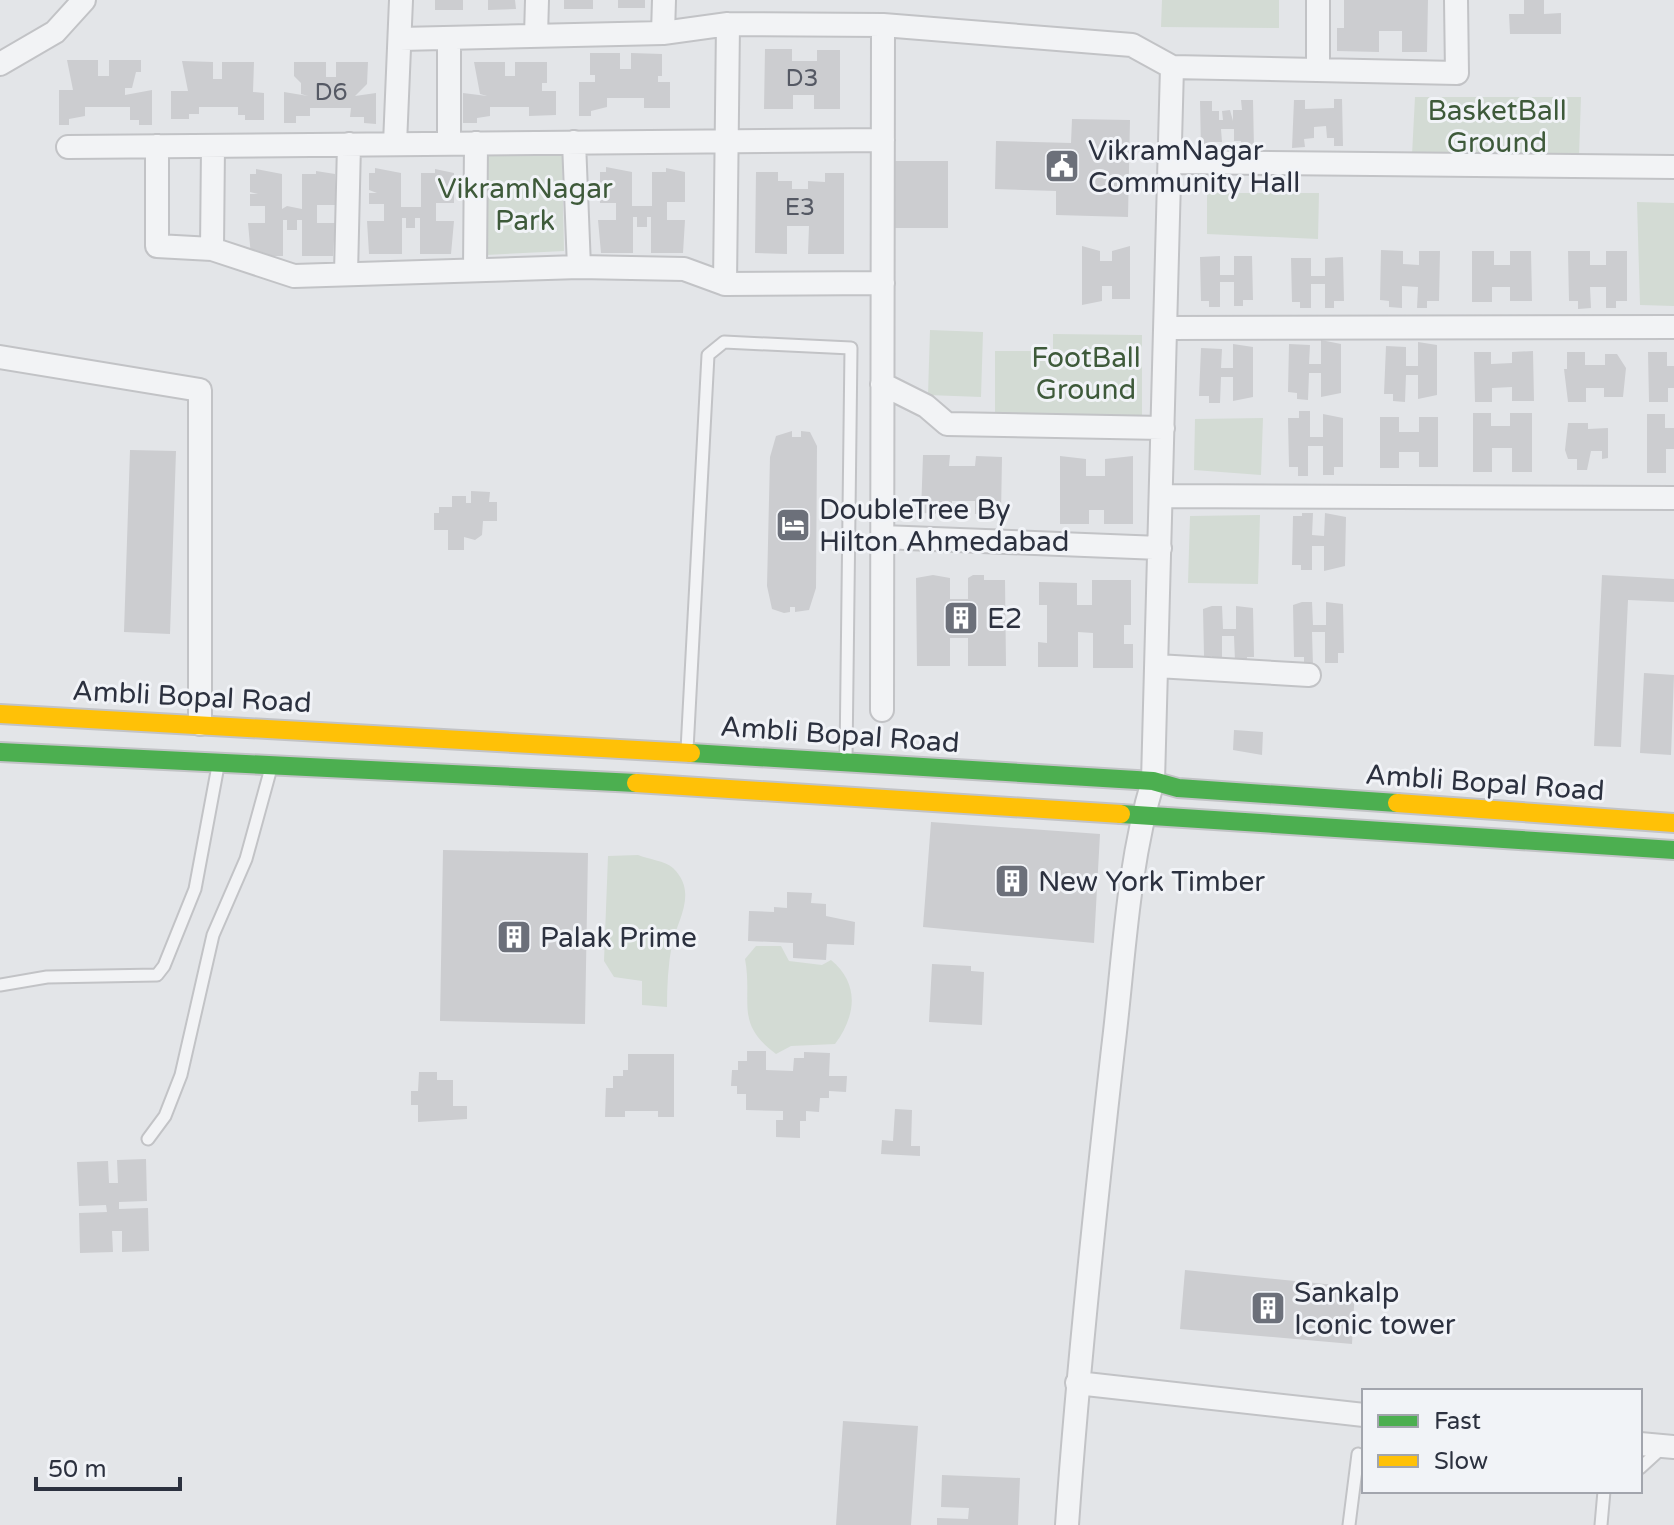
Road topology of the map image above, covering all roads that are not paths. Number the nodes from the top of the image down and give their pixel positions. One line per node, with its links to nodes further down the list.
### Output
1 (84, 0): 13 (street)
2 (401, 0): 12 (street)
3 (537, 0): 10 (street)
4 (664, 0): 9 (street)
5 (1318, 0): 15 (street)
6 (1456, 0): 15 (street)
7 (728, 24): 8 (street); 9 (street); 17 (street)
8 (883, 25): 14 (street); 16 (street)
9 (663, 33): 10 (street)
10 (536, 36): 11 (street)
11 (449, 38): 12 (street); 19 (street)
12 (400, 39): 22 (street)
13 (0, 64)
14 (1172, 67): 15 (street); 26 (street)
15 (1318, 70)
16 (883, 140): 17 (street); 32 (street)
17 (726, 141): 18 (street); 33 (street)
18 (574, 142): 20 (street); 29 (street)
19 (449, 143): 20 (street); 22 (street)
20 (476, 143): 30 (street)
21 (349, 144): 22 (street); 24 (street); 31 (street)
22 (395, 144)
23 (157, 146): 24 (street); 25 (street); 28 (street)
24 (213, 146): 28 (street)
25 (68, 147)
26 (1171, 162): 27 (street); 35 (street)
27 (1674, 167)
28 (212, 249): 31 (street)
29 (579, 267): 30 (street); 33 (street)
30 (475, 270): 31 (street)
31 (346, 274)
32 (883, 283): 33 (street); 37 (street)
33 (725, 284)
34 (1674, 327): 35 (street)
35 (1166, 328): 38 (street)
36 (0, 357): 47 (street)
37 (882, 384): 38 (street); 41 (street)
38 (1163, 428): 39 (street)
39 (1161, 496): 40 (street); 42 (street)
40 (1674, 498)
41 (882, 537): 42 (street); 45 (street)
42 (1160, 548): 43 (street)
43 (1157, 666): 44 (street); 53 (street)
44 (1309, 675)
45 (882, 710)
46 (0, 714): 47 (street, Ambli Bopal Road)
47 (200, 724): 49 (street, Ambli Bopal Road)
48 (0, 752): 50 (street, Ambli Bopal Road)
49 (687, 752): 52 (street, Ambli Bopal Road); 52 (lane)
50 (219, 761): 51 (street, Ambli Bopal Road); 57 (lane)
51 (272, 763): 54 (street, Ambli Bopal Road); 58 (lane)
52 (846, 764): 53 (street, Ambli Bopal Road)
53 (1153, 781): 54 (street); 55 (street, Ambli Bopal Road)
54 (1143, 816): 56 (street, Ambli Bopal Road); 59 (street)
55 (1674, 823)
56 (1674, 850)
57 (0, 985)
58 (148, 1139)
59 (1077, 1383): 60 (street); 66 (street)
60 (1362, 1415)
61 (1642, 1444): 62 (street)
62 (1669, 1447): 64 (lane)
63 (1358, 1454): 67 (lane)
64 (1642, 1467)
65 (1604, 1493): 68 (lane)
66 (1067, 1525)
67 (1349, 1525)
68 (1601, 1525)

